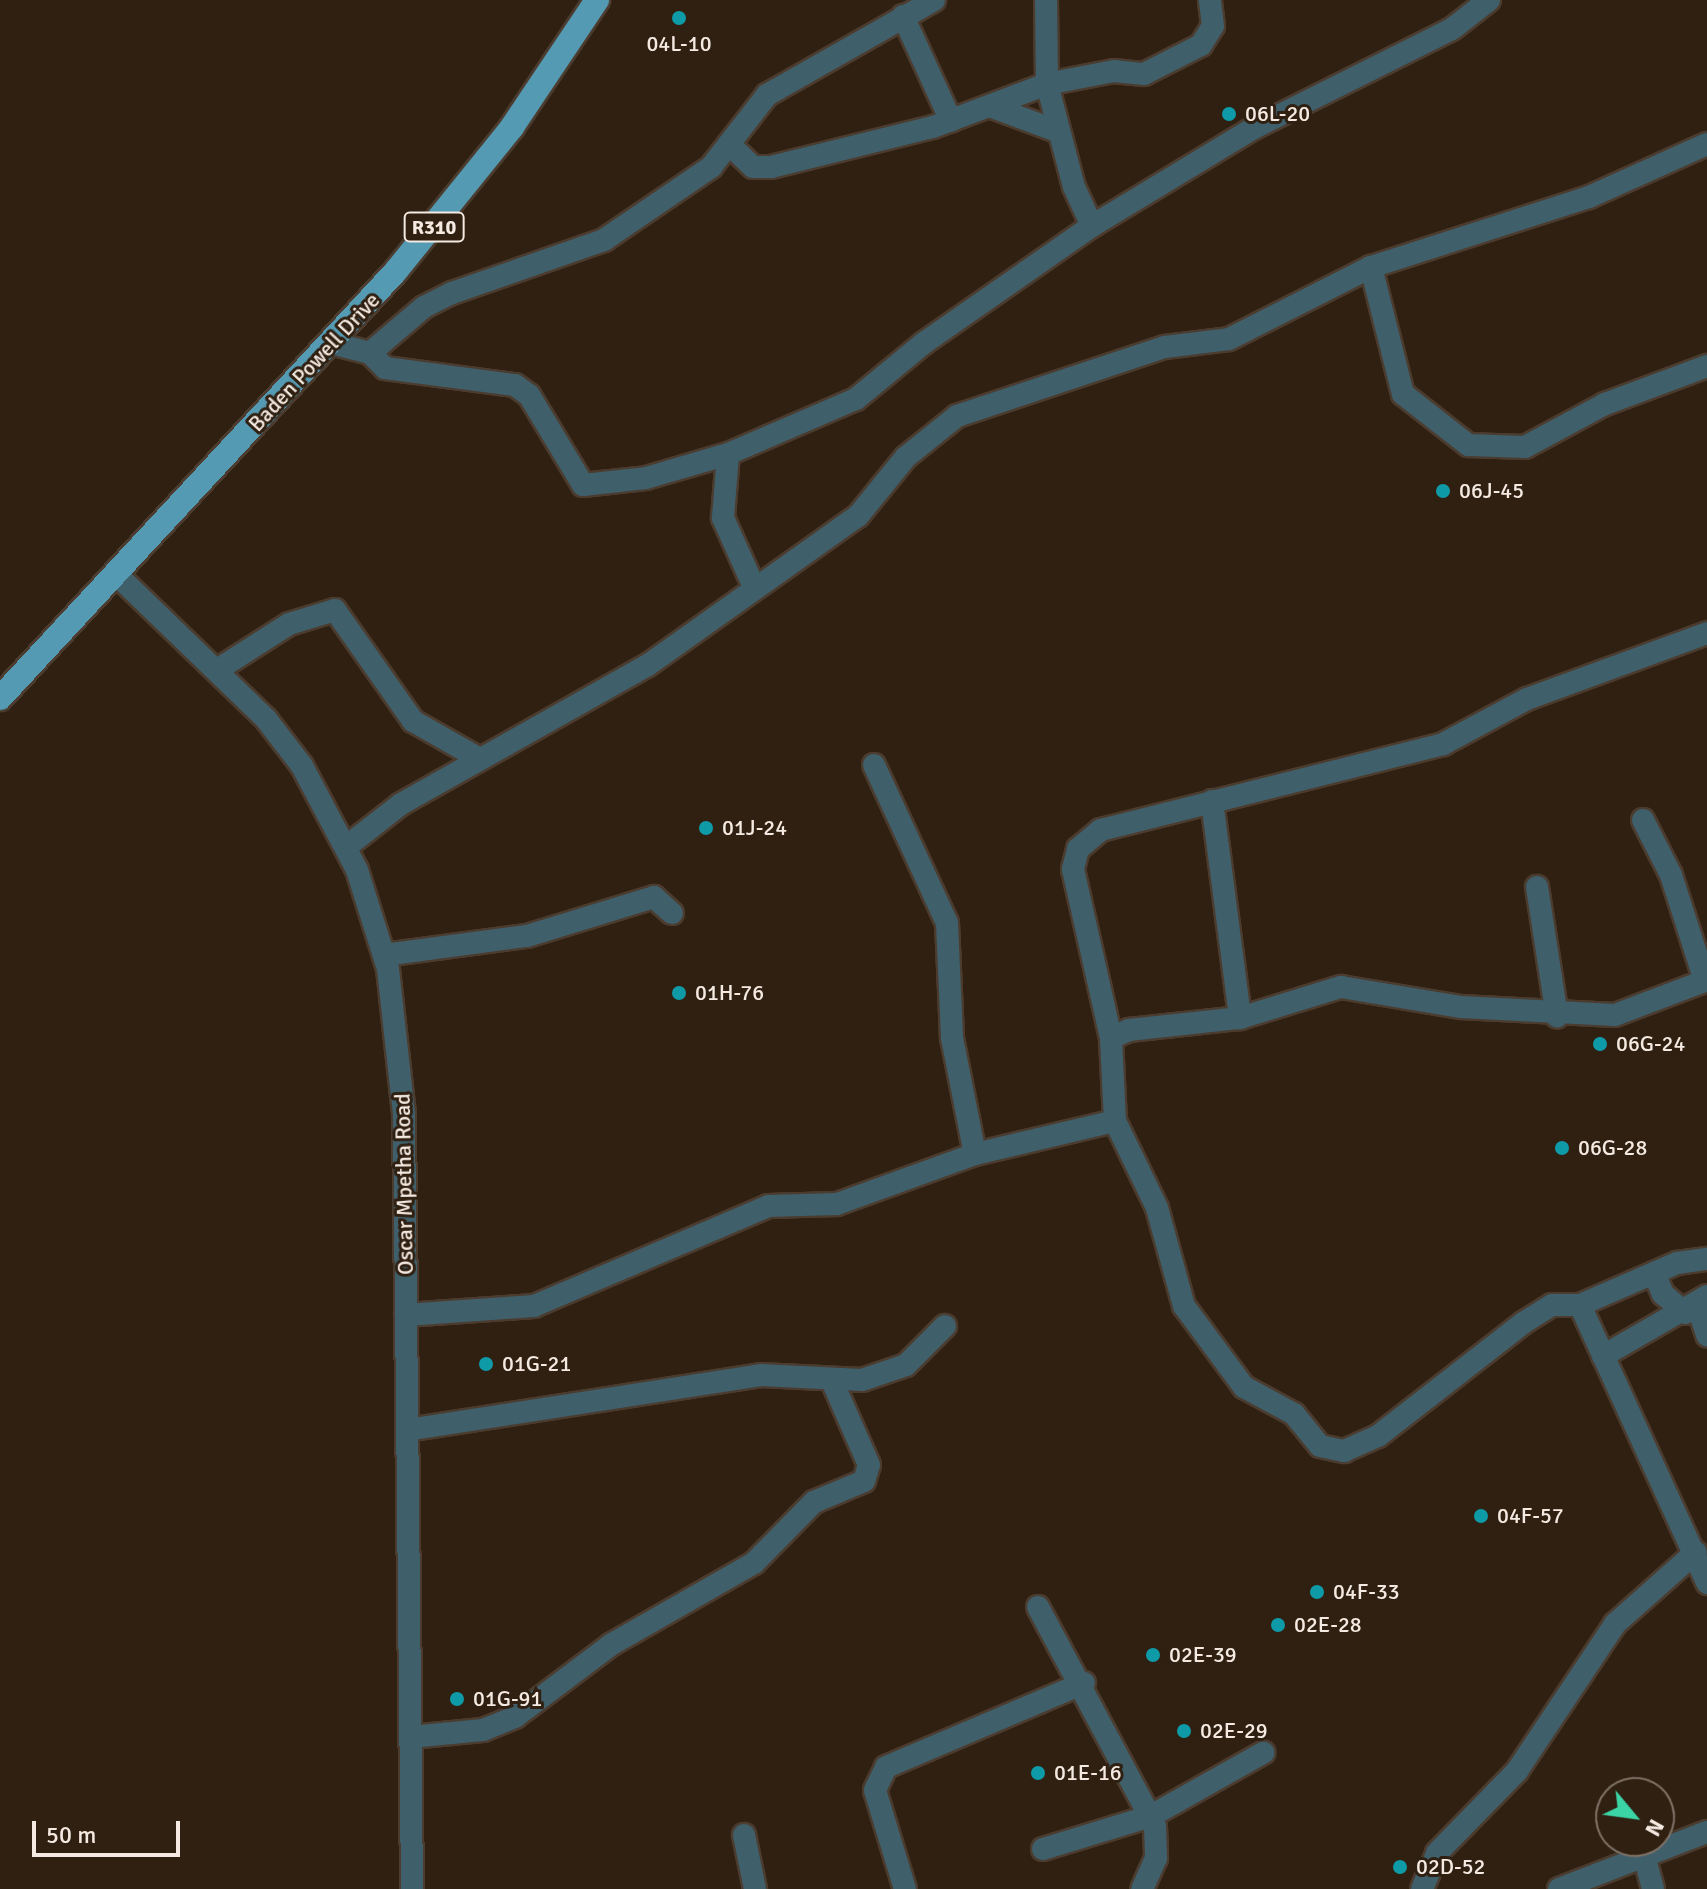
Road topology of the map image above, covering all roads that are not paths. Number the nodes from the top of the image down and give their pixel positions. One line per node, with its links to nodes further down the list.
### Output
1 (597, 0): 15 (main road, Baden Powell Drive / R310)
2 (934, 0): 6 (street)
3 (1046, 0): 7 (street)
4 (1210, 0): 7 (street)
5 (1489, 0): 13 (street)
6 (903, 16): 9 (street); 11 (street)
7 (1047, 84): 8 (street); 10 (street)
8 (992, 107): 9 (street); 10 (street)
9 (951, 121): 11 (street)
10 (1057, 131): 13 (street)
11 (729, 144): 16 (street)
12 (1707, 144): 14 (street)
13 (1092, 226): 18 (street)
14 (1371, 267): 17 (street); 20 (street)
15 (331, 343): 16 (street); 19 (main road, Baden Powell Drive / R310)
16 (370, 353): 18 (street)
17 (1707, 366)
18 (728, 454): 20 (street)
19 (117, 575): 22 (street, Oscar Mpetha Road); 23 (main road, Baden Powell Drive / R310)
20 (754, 587): 24 (street)
21 (1707, 633): 26 (street)
22 (217, 670): 24 (street); 28 (street, Oscar Mpetha Road)
23 (0, 698)
24 (480, 759): 28 (street)
25 (874, 765): 37 (street)
26 (1212, 801): 34 (street); 35 (street)
27 (1643, 820): 32 (street)
28 (346, 847): 31 (street, Oscar Mpetha Road)
29 (1537, 887): 33 (street)
30 (672, 913): 31 (street)
31 (384, 955): 42 (street, Oscar Mpetha Road)
32 (1706, 981): 33 (street)
33 (1557, 1016): 34 (street)
34 (1240, 1018): 35 (street)
35 (1111, 1038): 36 (street)
36 (1115, 1121): 37 (street); 41 (street)
37 (975, 1154): 42 (street)
38 (1707, 1259): 39 (street)
39 (1654, 1273): 40 (street); 41 (street)
40 (1696, 1304): 44 (street); 45 (street)
41 (1580, 1305): 45 (street)
42 (406, 1315): 47 (street, Oscar Mpetha Road)
43 (945, 1326): 46 (street)
44 (1707, 1335)
45 (1603, 1356): 48 (street)
46 (833, 1383): 47 (street); 52 (street)
47 (407, 1430): 52 (street, Oscar Mpetha Road)
48 (1696, 1552): 49 (street); 63 (street)
49 (1707, 1583)
50 (1038, 1607): 51 (street)
51 (1084, 1683): 54 (street); 61 (street)
52 (411, 1737): 59 (street, Oscar Mpetha Road)
53 (1263, 1753): 54 (street)
54 (1151, 1816): 57 (street); 62 (street)
55 (1707, 1832): 58 (street)
56 (744, 1835): 60 (street)
57 (1043, 1849)
58 (1645, 1859): 64 (street); 65 (street)
59 (412, 1889)
60 (755, 1889)
61 (905, 1889)
62 (1142, 1889)
63 (1422, 1889)
64 (1559, 1889)
65 (1653, 1889)

